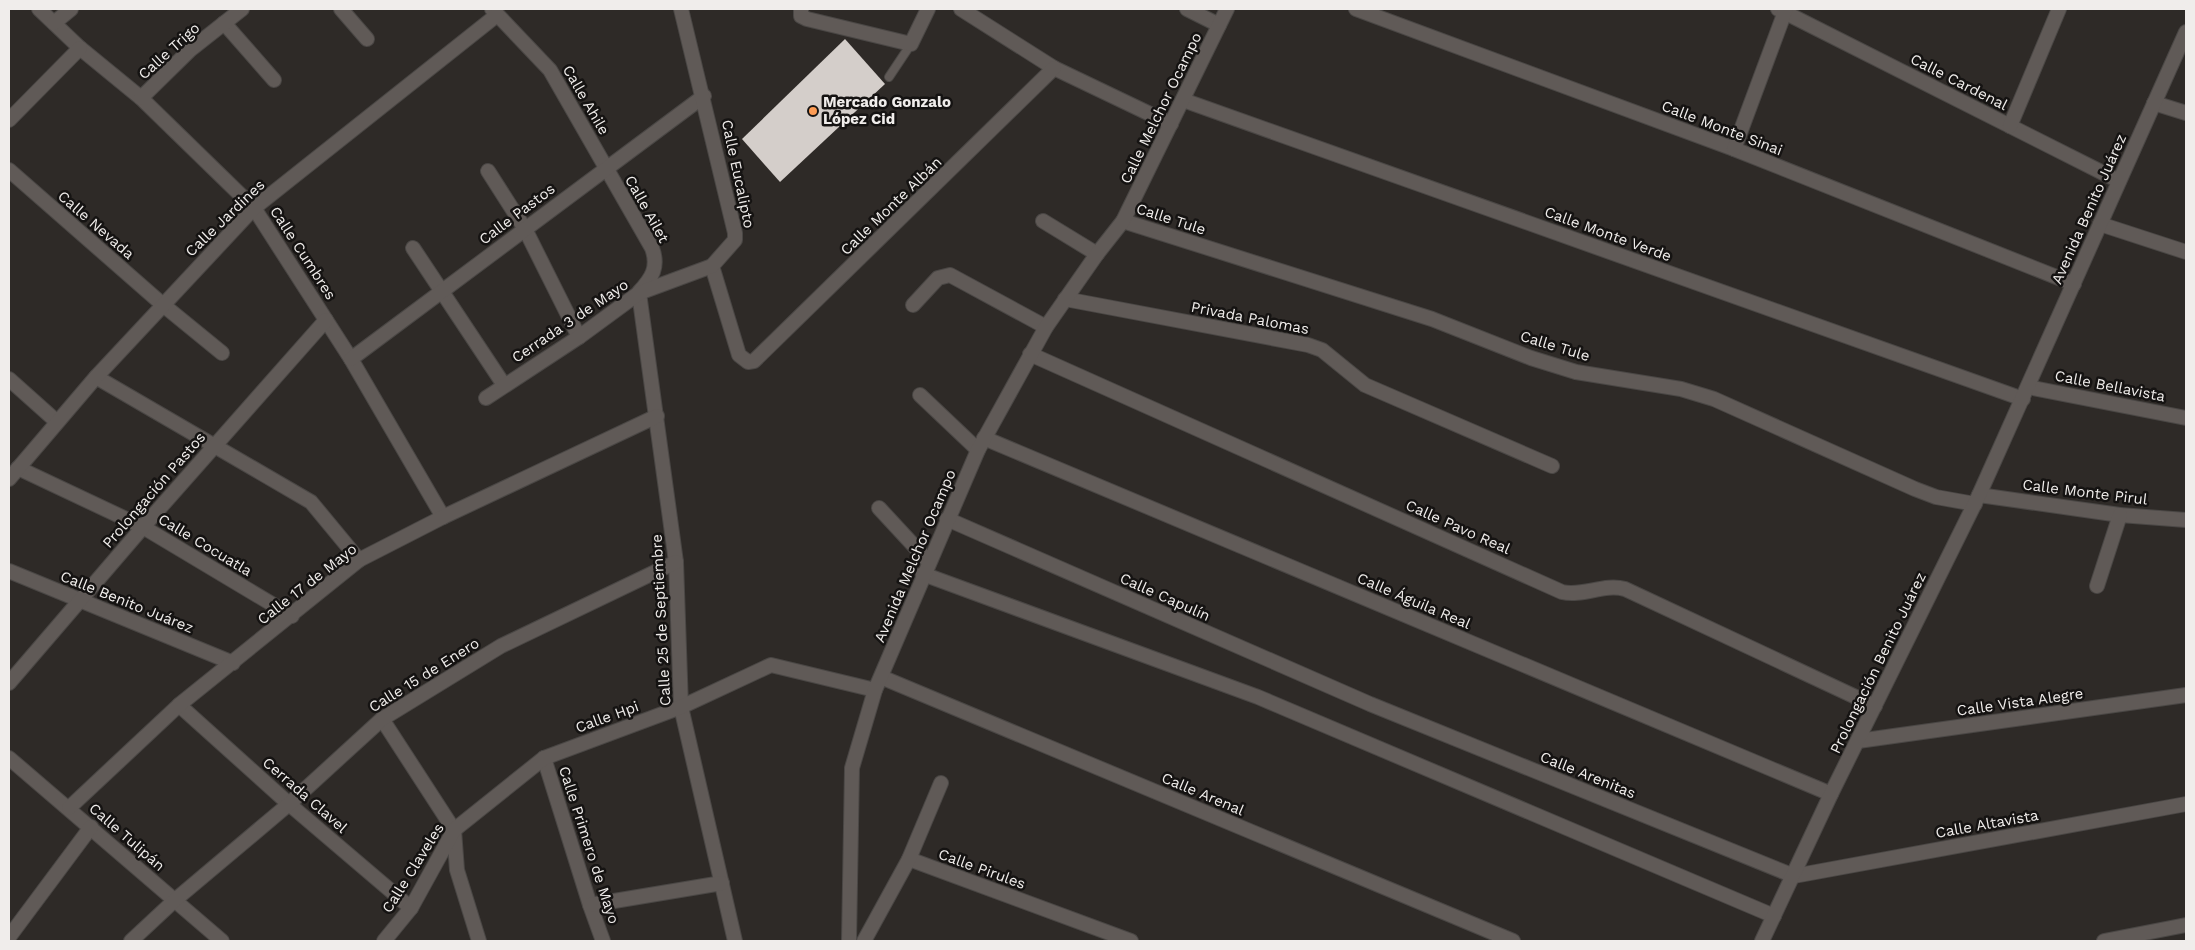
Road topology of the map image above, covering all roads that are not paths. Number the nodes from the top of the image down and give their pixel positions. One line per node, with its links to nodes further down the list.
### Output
1 (39, 9): 15 (street, Calle Cumbres)
2 (72, 9): 15 (street)
3 (242, 9): 16 (street, Calle Trigo)
4 (341, 9): 19 (street)
5 (681, 9): 25 (street, Calle Eucalipto)
6 (801, 9): 20 (street)
7 (928, 9): 20 (street)
8 (960, 9): 22 (street)
9 (1187, 9): 17 (street)
10 (1227, 9): 17 (street, Calle Melchor Ocampo)
11 (1356, 9): 33 (street, Calle Monte Sinai)
12 (2059, 9): 32 (street)
13 (1783, 10): 32 (street, Calle Cardenal); 33 (street)
14 (495, 12): 34 (street, Calle Ahile); 38 (street, Calle Jardines)
15 (54, 23): 21 (street, Calle Cumbres)
16 (224, 23): 24 (street); 26 (street, Calle Trigo)
17 (1219, 25): 27 (street, Calle Melchor Ocampo)
18 (2186, 32): 28 (street, Avenida Benito Juárez)
19 (367, 39)
20 (911, 44): 23 (lane)
21 (80, 48): 26 (street, Calle Cumbres); 30 (street)
22 (1054, 68): 31 (street); 46 (street, Calle Monte Albán)
23 (890, 76)
24 (274, 80)
25 (704, 96): 34 (street, Calle Pastos); 46 (street, Calle Eucalipto)
26 (141, 98): 38 (street, Calle Cumbres)
27 (1183, 100): 31 (street, Calle Melchor Ocampo); 62 (street, Calle Monte Verde)
28 (2154, 103): 29 (street); 37 (street, Avenida Benito Juárez)
29 (2186, 113)
30 (9, 120)
31 (1171, 124): 39 (street, Calle Melchor Ocampo)
32 (2010, 126): 37 (street, Calle Cardenal)
33 (1734, 149): 47 (street, Calle Monte Sinai)
34 (606, 168): 42 (street, Calle Pastos); 49 (street, Calle Ailet)
35 (9, 170): 51 (street, Calle Nevada)
36 (488, 171): 42 (street)
37 (2119, 181): 41 (street, Avenida Benito Juárez)
38 (254, 208): 51 (street, Calle Jardines); 53 (street, Calle Cumbres)
39 (1123, 220): 45 (street, Avenida Melchor Ocampo); 73 (street, Calle Tule)
40 (1044, 221): 45 (street)
41 (2100, 224): 44 (street); 47 (street, Avenida Benito Juárez)
42 (524, 229): 48 (street, Calle Pastos); 55 (street)
43 (413, 248): 48 (street)
44 (2186, 252)
45 (1097, 254): 50 (street, Avenida Melchor Ocampo)
46 (712, 266): 49 (street, Cerrada 3 de Mayo)
47 (2074, 284): 62 (street, Avenida Benito Juárez)
48 (440, 293): 58 (street, Calle Pastos); 61 (street)
49 (639, 293): 55 (street, Cerrada 3 de Mayo); 65 (street, Calle 25 de Septiembre)
50 (1065, 299): 54 (street, Avenida Melchor Ocampo); 70 (street, Privada Palomas)
51 (162, 304): 56 (street, Calle Nevada); 59 (street, Calle Jardines)
52 (913, 304): 54 (street)
53 (326, 320): 58 (street, Calle Cumbres); 69 (street, Prolongación Pastos)
54 (1046, 328): 57 (street, Avenida Melchor Ocampo)
55 (579, 337): 61 (street, Cerrada 3 de Mayo)
56 (222, 353)
57 (1030, 354): 68 (street, Avenida Melchor Ocampo); 94 (street, Calle Pavo Real)
58 (352, 359): 76 (street, Calle Cumbres)
59 (96, 377): 67 (street, Calle Jardines); 69 (street)
60 (9, 379): 67 (street)
61 (504, 385): 64 (street, Cerrada 3 de Mayo)
62 (2026, 393): 66 (street, Calle Bellavista); 73 (street, Prolongación Benito Juárez)
63 (920, 395): 68 (street)
64 (486, 398)
65 (657, 416): 76 (street, Calle 17 de Mayo); 81 (street, Calle 25 de Septiembre)
66 (2186, 418)
67 (56, 421): 71 (street, Calle Jardines)
68 (981, 444): 77 (street, Avenida Melchor Ocampo); 101 (street, Calle Águila Real)
69 (214, 446): 79 (street, Prolongación Pastos); 80 (street)
70 (1552, 466)
71 (18, 468): 72 (street, Calle Jardines); 79 (street, Calle Cocuatla)
72 (9, 479)
73 (1977, 500): 75 (street, Calle Monte Pirul); 94 (street, Prolongación Benito Juárez)
74 (878, 508): 82 (street)
75 (2120, 515): 78 (street, Calle Monte Pirul); 84 (street)
76 (443, 516): 80 (street, Calle 17 de Mayo)
77 (947, 519): 82 (street, Avenida Melchor Ocampo); 92 (street, Calle Capulín)
78 (2186, 520)
79 (143, 527): 85 (street, Prolongación Pastos); 86 (street, Calle Cocuatla)
80 (360, 560): 86 (street, Calle 17 de Mayo)
81 (676, 562): 95 (street, Calle 25 de Septiembre); 96 (street, Calle 15 de Enero)
82 (926, 568): 88 (street, Avenida Melchor Ocampo); 113 (street)
83 (9, 571): 85 (street, Calle Benito Juárez)
84 (2098, 586)
85 (79, 600): 87 (street, Calle Benito Juárez); 89 (street, Prolongación Pastos)
86 (292, 616): 87 (street, Calle 17 de Mayo)
87 (233, 663): 93 (street, Calle 17 de Mayo)
88 (881, 676): 90 (street, Avenida Melchor Ocampo); 125 (street, Calle Arenal)
89 (9, 683)
90 (875, 690): 95 (street, Calle Hpi); 122 (street, Avenida Melchor Ocampo)
91 (2186, 695): 97 (street, Calle Vista Alegre)
92 (1370, 704): 108 (street, Calle Arenitas)
93 (180, 705): 102 (street, Cerrada Clavel); 104 (street, Calle 17 de Mayo)
94 (1875, 706): 97 (street, Prolongación Benito Juárez)
95 (681, 707): 99 (street, Calle Hpi); 109 (street, Calle 25 de Septiembre)
96 (382, 719): 102 (street, Calle 15 de Enero); 106 (street)
97 (1858, 740): 101 (street, Prolongación Benito Juárez)
98 (9, 758): 104 (street, Calle Tulipán)
99 (544, 758): 106 (street, Calle Claveles); 111 (street, Calle Primero de Mayo)
100 (942, 783): 107 (street)
101 (1832, 794): 108 (street, Prolongación Benito Juárez)
102 (290, 804): 110 (street, Calle 15 de Enero); 112 (street, Cerrada Clavel)
103 (2186, 804): 108 (street, Calle Altavista)
104 (69, 808): 105 (street, Calle Tulipán)
105 (91, 827): 110 (street, Calle Tulipán); 115 (street)
106 (454, 830): 112 (street, Calle Claveles); 119 (street)
107 (909, 859): 123 (street); 124 (street, Calle Pirules)
108 (1794, 876): 113 (street, Prolongación Benito Juárez)
109 (722, 883): 111 (street); 121 (street, Calle 25 de Septiembre)
110 (175, 900): 116 (street, Calle 15 de Enero); 117 (street, Calle Tulipán)
111 (590, 905): 120 (street, Calle Primero de Mayo)
112 (411, 908): 118 (street, Calle Claveles)
113 (1774, 916): 126 (street, Prolongación Benito Juárez)
114 (2186, 925): 127 (street)
115 (9, 937)
116 (131, 941)
117 (222, 941)
118 (384, 941)
119 (479, 941)
120 (603, 941)
121 (735, 941)
122 (849, 941)
123 (864, 941)
124 (1131, 941)
125 (1513, 941)
126 (1762, 941)
127 (2104, 941)

